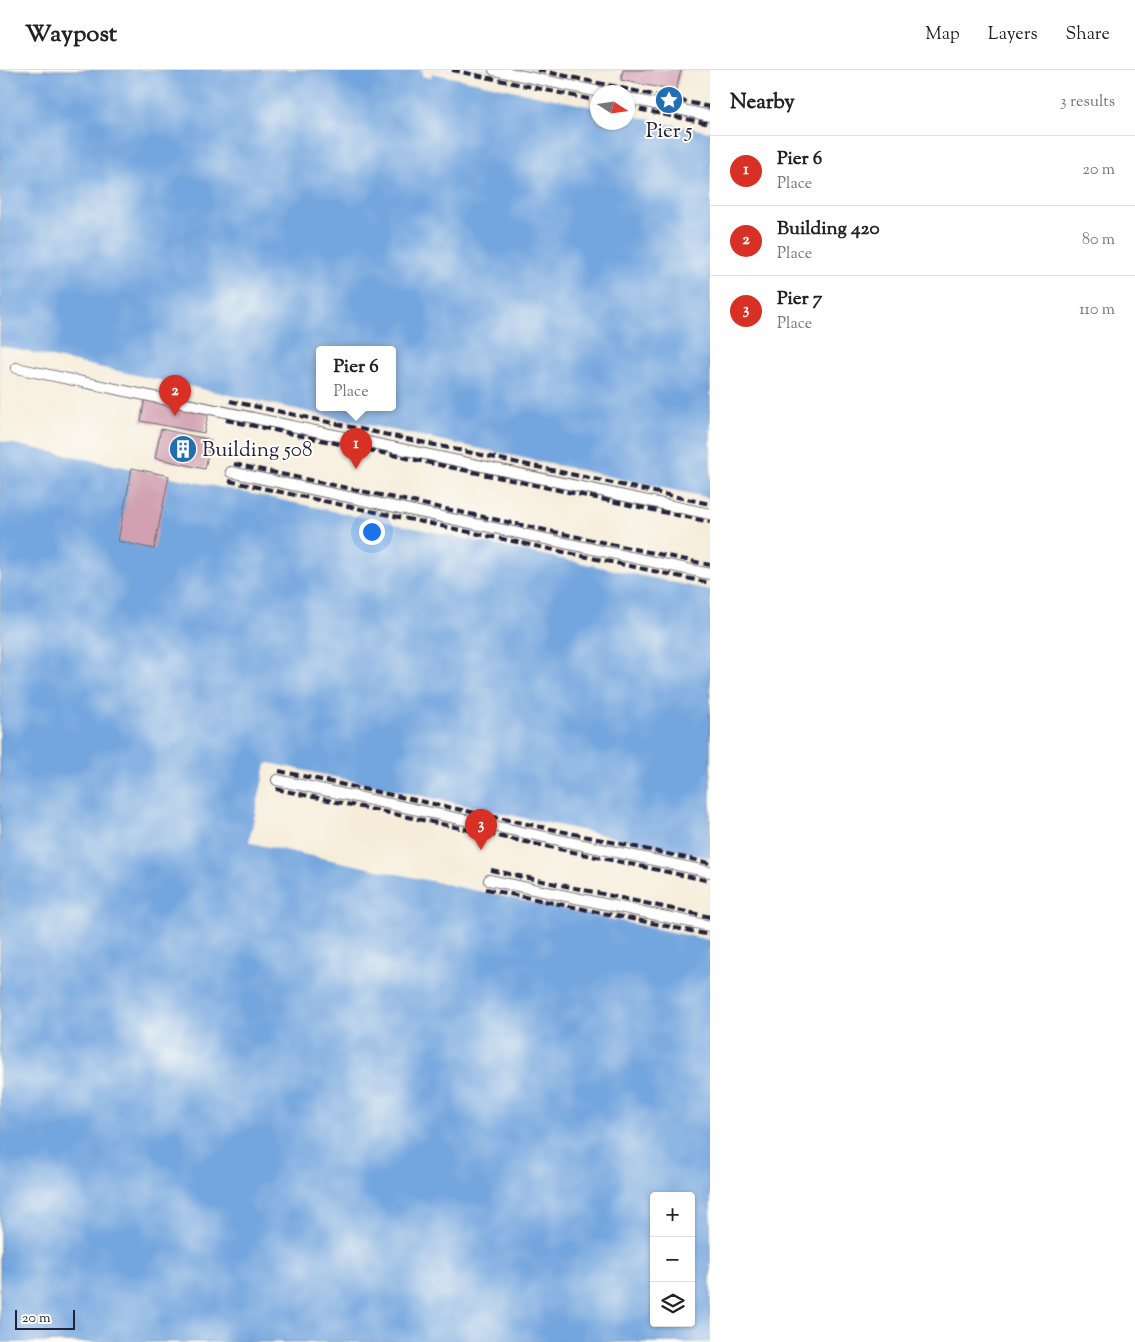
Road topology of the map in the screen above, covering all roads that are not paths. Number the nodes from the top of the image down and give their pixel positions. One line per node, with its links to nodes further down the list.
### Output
1 (494, 70): 2 (lane)
2 (590, 90)
3 (635, 100): 4 (lane)
4 (710, 116)
5 (16, 368): 7 (lane)
6 (231, 472): 8 (lane)
7 (710, 514)
8 (710, 574)
9 (277, 780): 10 (lane)
10 (710, 872)
11 (489, 880): 12 (lane)
12 (710, 926)

